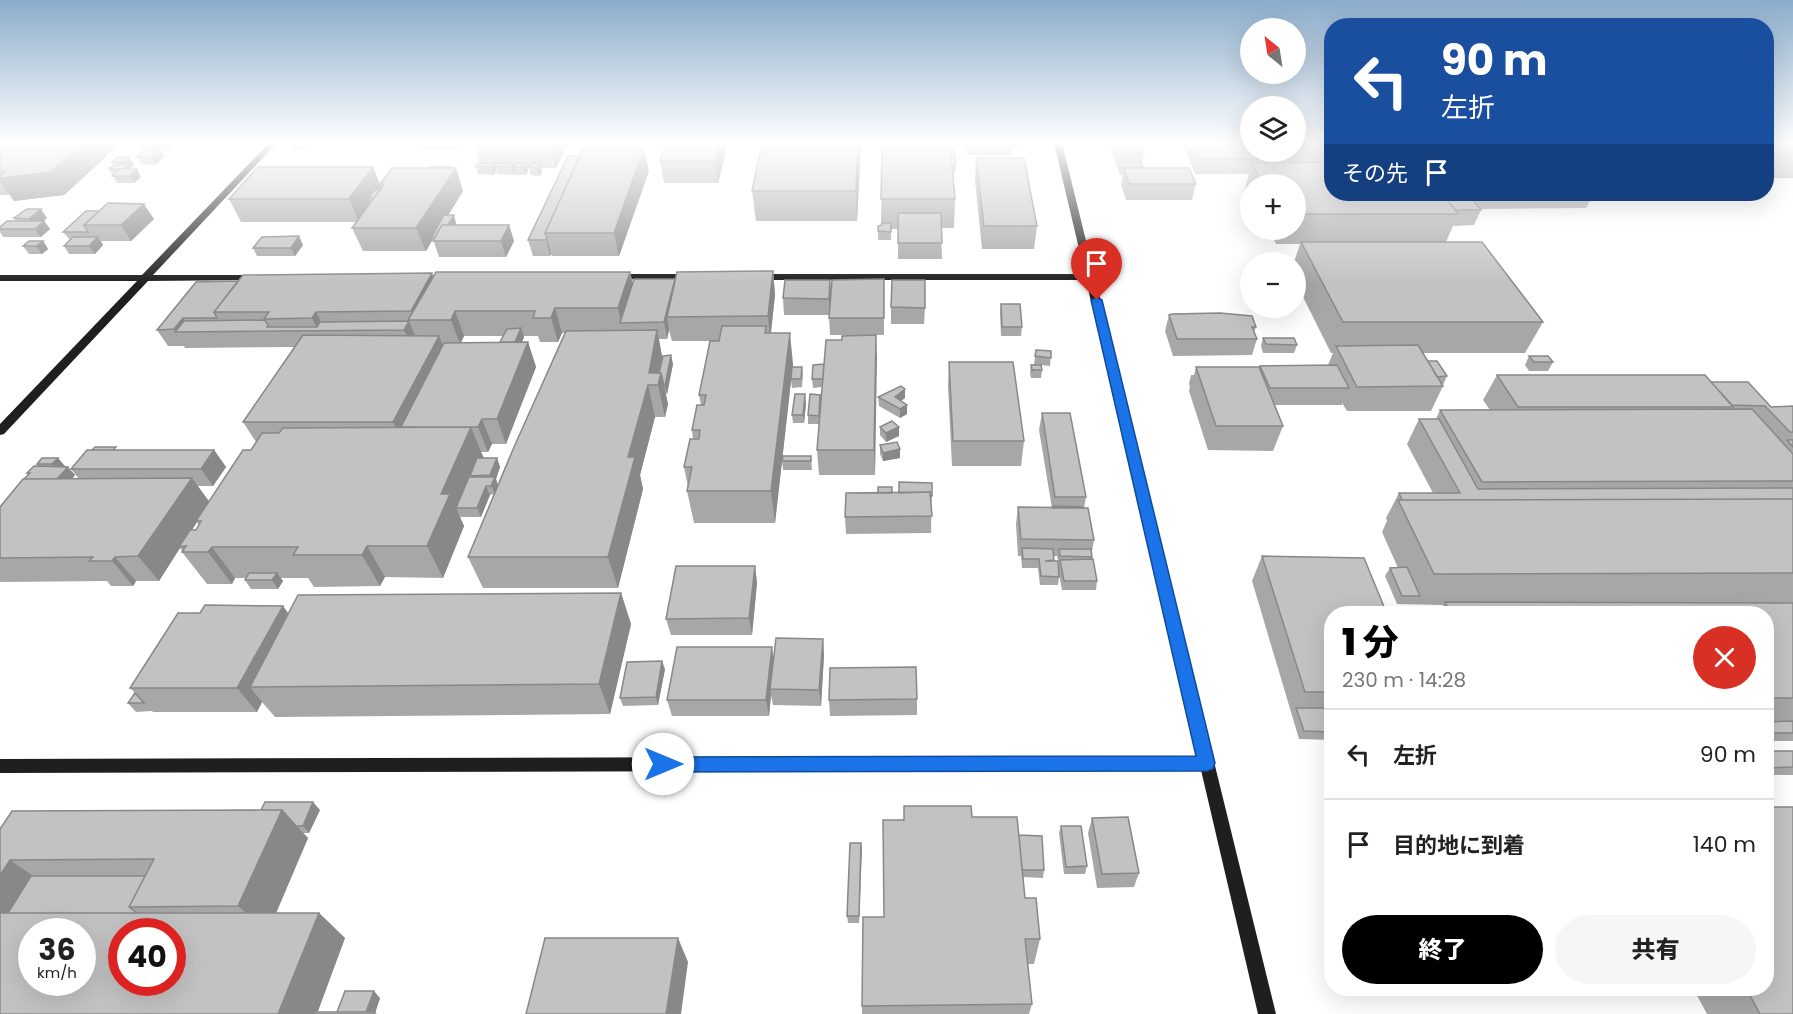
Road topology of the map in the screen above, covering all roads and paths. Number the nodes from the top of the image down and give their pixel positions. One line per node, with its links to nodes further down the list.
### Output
1 (227, 190): 7 (street)
2 (1070, 190): 5 (street)
3 (700, 277): 9 (street)
4 (748, 277): 5 (street)
5 (1092, 277): 11 (street)
6 (0, 278): 7 (street)
7 (143, 278): 8 (street); 10 (street)
8 (262, 278)
9 (606, 278)
10 (0, 431)
11 (1207, 763): 12 (street); 13 (street)
12 (0, 766)
13 (1267, 1014)

